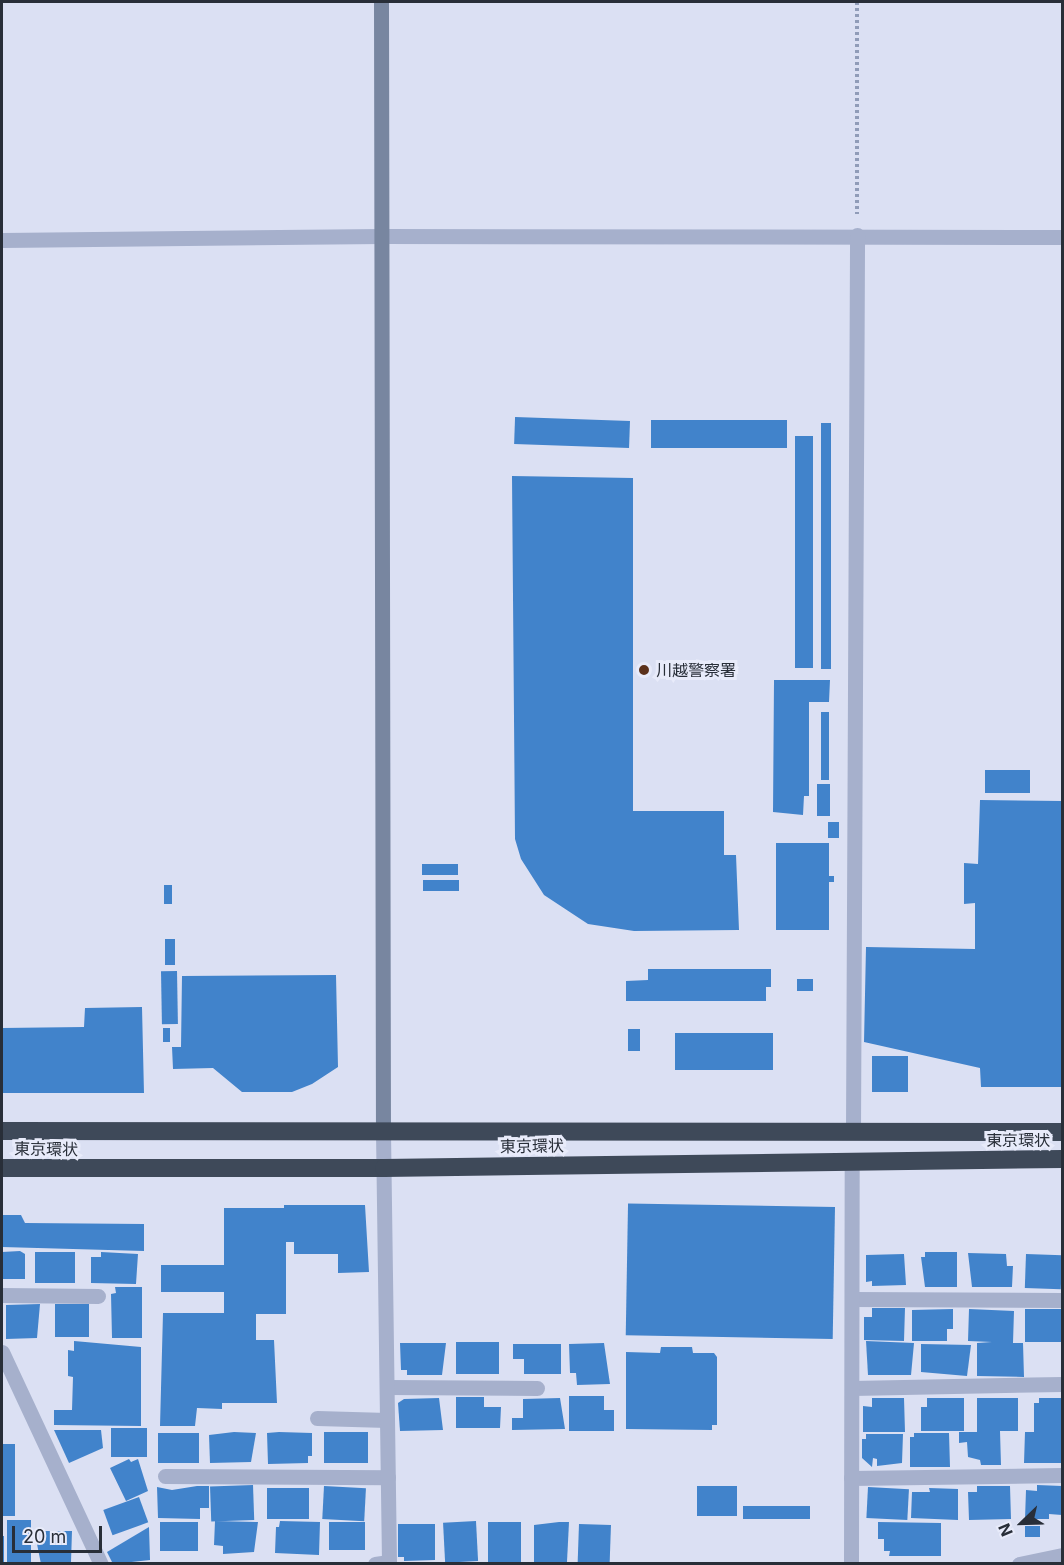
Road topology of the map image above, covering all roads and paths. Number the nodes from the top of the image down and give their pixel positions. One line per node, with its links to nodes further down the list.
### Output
1 (381, 2): 4 (street)
2 (857, 2): 3 (path)
3 (857, 235): 4 (street); 5 (street); 8 (street)
4 (382, 236): 6 (street); 9 (street)
5 (1062, 237)
6 (2, 240)
7 (2, 1131): 9 (highway, 東京環状)
8 (853, 1131): 9 (highway, 東京環状); 10 (highway, 東京環状)
9 (382, 1132): 14 (street)
10 (1062, 1132)
11 (1062, 1159): 12 (highway, 東京環状)
12 (852, 1161): 14 (highway, 東京環状); 17 (street)
13 (2, 1168): 14 (highway, 東京環状)
14 (384, 1168): 21 (street)
15 (2, 1295): 16 (street)
16 (98, 1296)
17 (852, 1299): 18 (street); 23 (street)
18 (1062, 1300)
19 (2, 1352): 31 (street)
20 (1062, 1384): 23 (street)
21 (387, 1387): 22 (street); 25 (street)
22 (537, 1388)
23 (852, 1388): 29 (street)
24 (317, 1418): 25 (street)
25 (387, 1420): 28 (street)
26 (1062, 1475): 29 (street)
27 (165, 1476): 28 (street)
28 (388, 1477): 32 (street)
29 (851, 1478): 33 (street)
30 (1062, 1554): 34 (street)
31 (101, 1563)
32 (384, 1563)
33 (852, 1563)
34 (1019, 1563)

